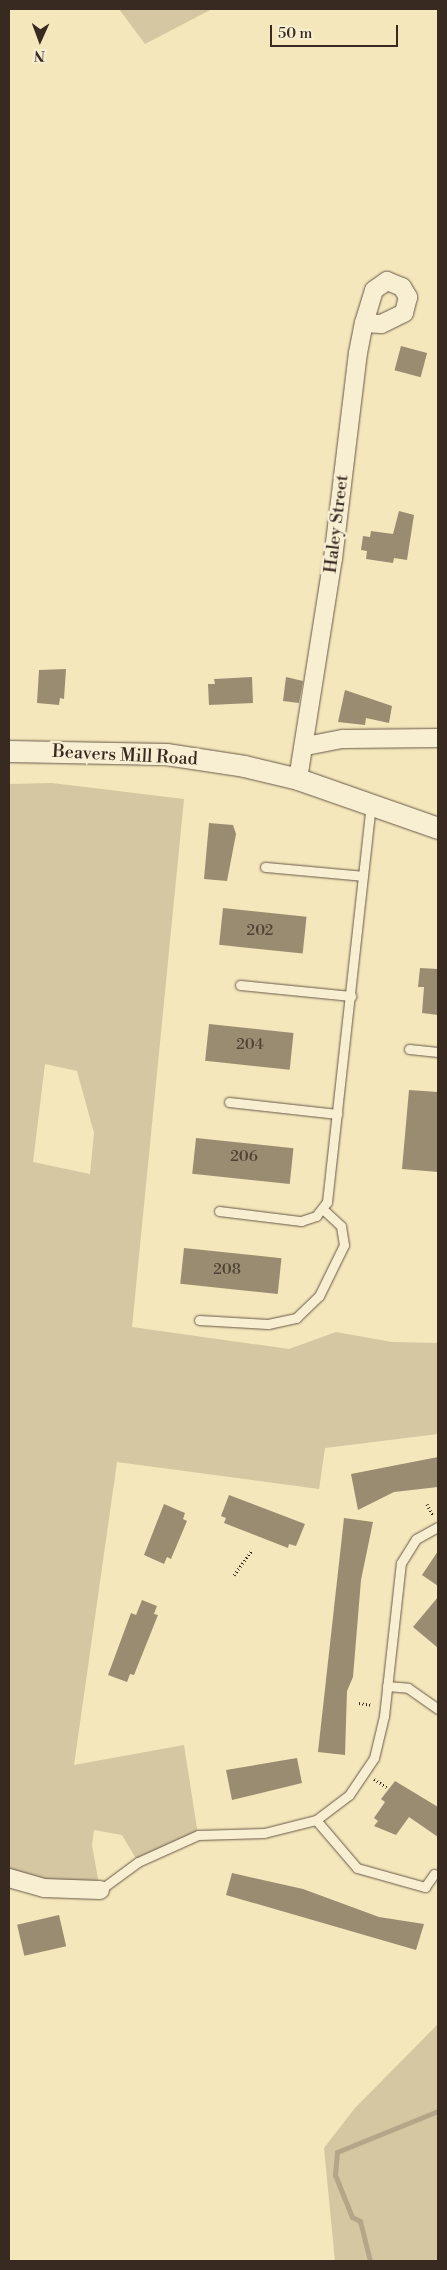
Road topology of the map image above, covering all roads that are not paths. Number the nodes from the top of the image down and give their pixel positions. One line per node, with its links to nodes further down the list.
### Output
1 (364, 323): 3 (street, Haley Street)
2 (438, 738): 3 (street)
3 (306, 746): 5 (street)
4 (9, 751): 5 (street, Beavers Mill Road)
5 (298, 779): 6 (street, Beavers Mill Road)
6 (371, 803): 7 (street, Beavers Mill Road); 9 (lane)
7 (437, 824)
8 (265, 867): 9 (lane)
9 (363, 876): 11 (lane)
10 (240, 985): 11 (lane)
11 (350, 996): 15 (lane)
12 (409, 1048): 13 (lane)
13 (438, 1052)
14 (229, 1102): 15 (lane)
15 (337, 1114): 16 (lane)
16 (323, 1209): 17 (lane); 18 (lane)
17 (219, 1211)
18 (199, 1320)
19 (436, 1523): 20 (lane)
20 (388, 1686): 21 (lane); 22 (lane)
21 (438, 1709)
22 (316, 1820): 23 (lane); 25 (lane)
23 (434, 1874)
24 (9, 1878): 25 (street)
25 (100, 1890)

